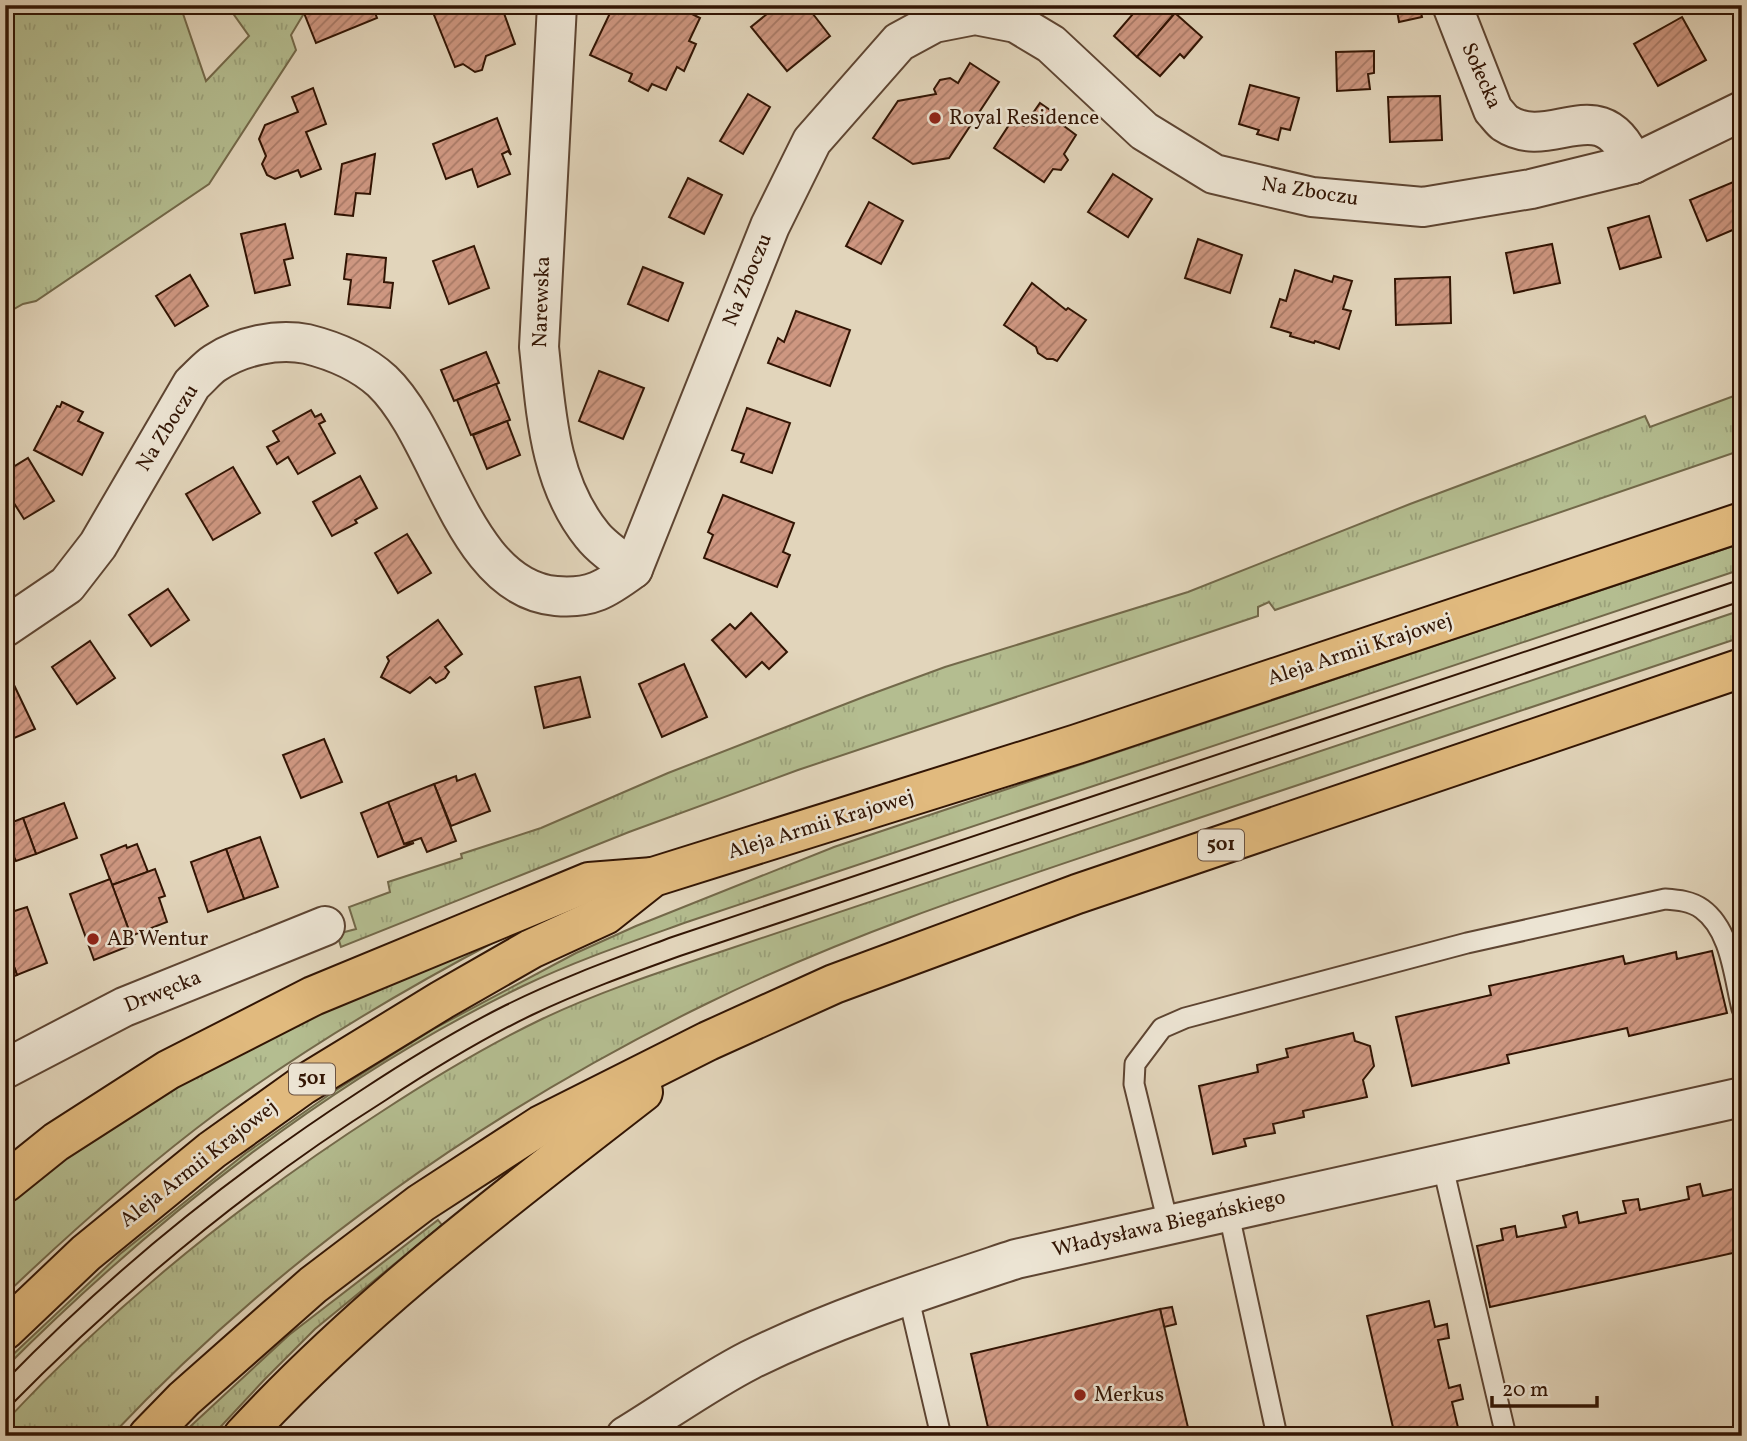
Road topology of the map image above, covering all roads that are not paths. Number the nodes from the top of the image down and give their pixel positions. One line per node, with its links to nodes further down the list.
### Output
1 (557, 5): 6 (street, Narewska)
2 (1452, 5): 4 (street, Sołecka)
3 (1742, 111): 4 (street, Na Zboczu)
4 (1633, 164): 6 (street, Na Zboczu)
5 (1742, 522): 9 (main road, Aleja Armii Krajowej / 501)
6 (633, 569): 7 (street, Na Zboczu)
7 (5, 627)
8 (1742, 668): 12 (main road, 501)
9 (653, 877): 16 (main road); 20 (main road, Aleja Armii Krajowej / 501)
10 (325, 926): 13 (street, Drwęcka)
11 (1742, 1009): 18 (lane)
12 (708, 1041): 21 (main road, 501); 22 (main road)
13 (5, 1069)
14 (1742, 1097): 15 (street, Władysława Biegańskiego)
15 (1442, 1163): 17 (street, Władysława Biegańskiego); 26 (lane)
16 (5, 1183)
17 (1228, 1210): 18 (street, Władysława Biegańskiego); 25 (lane)
18 (1168, 1223): 19 (street, Władysława Biegańskiego)
19 (908, 1295): 23 (street, Władysława Biegańskiego); 24 (lane)
20 (5, 1330)
21 (148, 1436)
22 (243, 1436)
23 (626, 1436)
24 (941, 1436)
25 (1277, 1436)
26 (1506, 1436)

